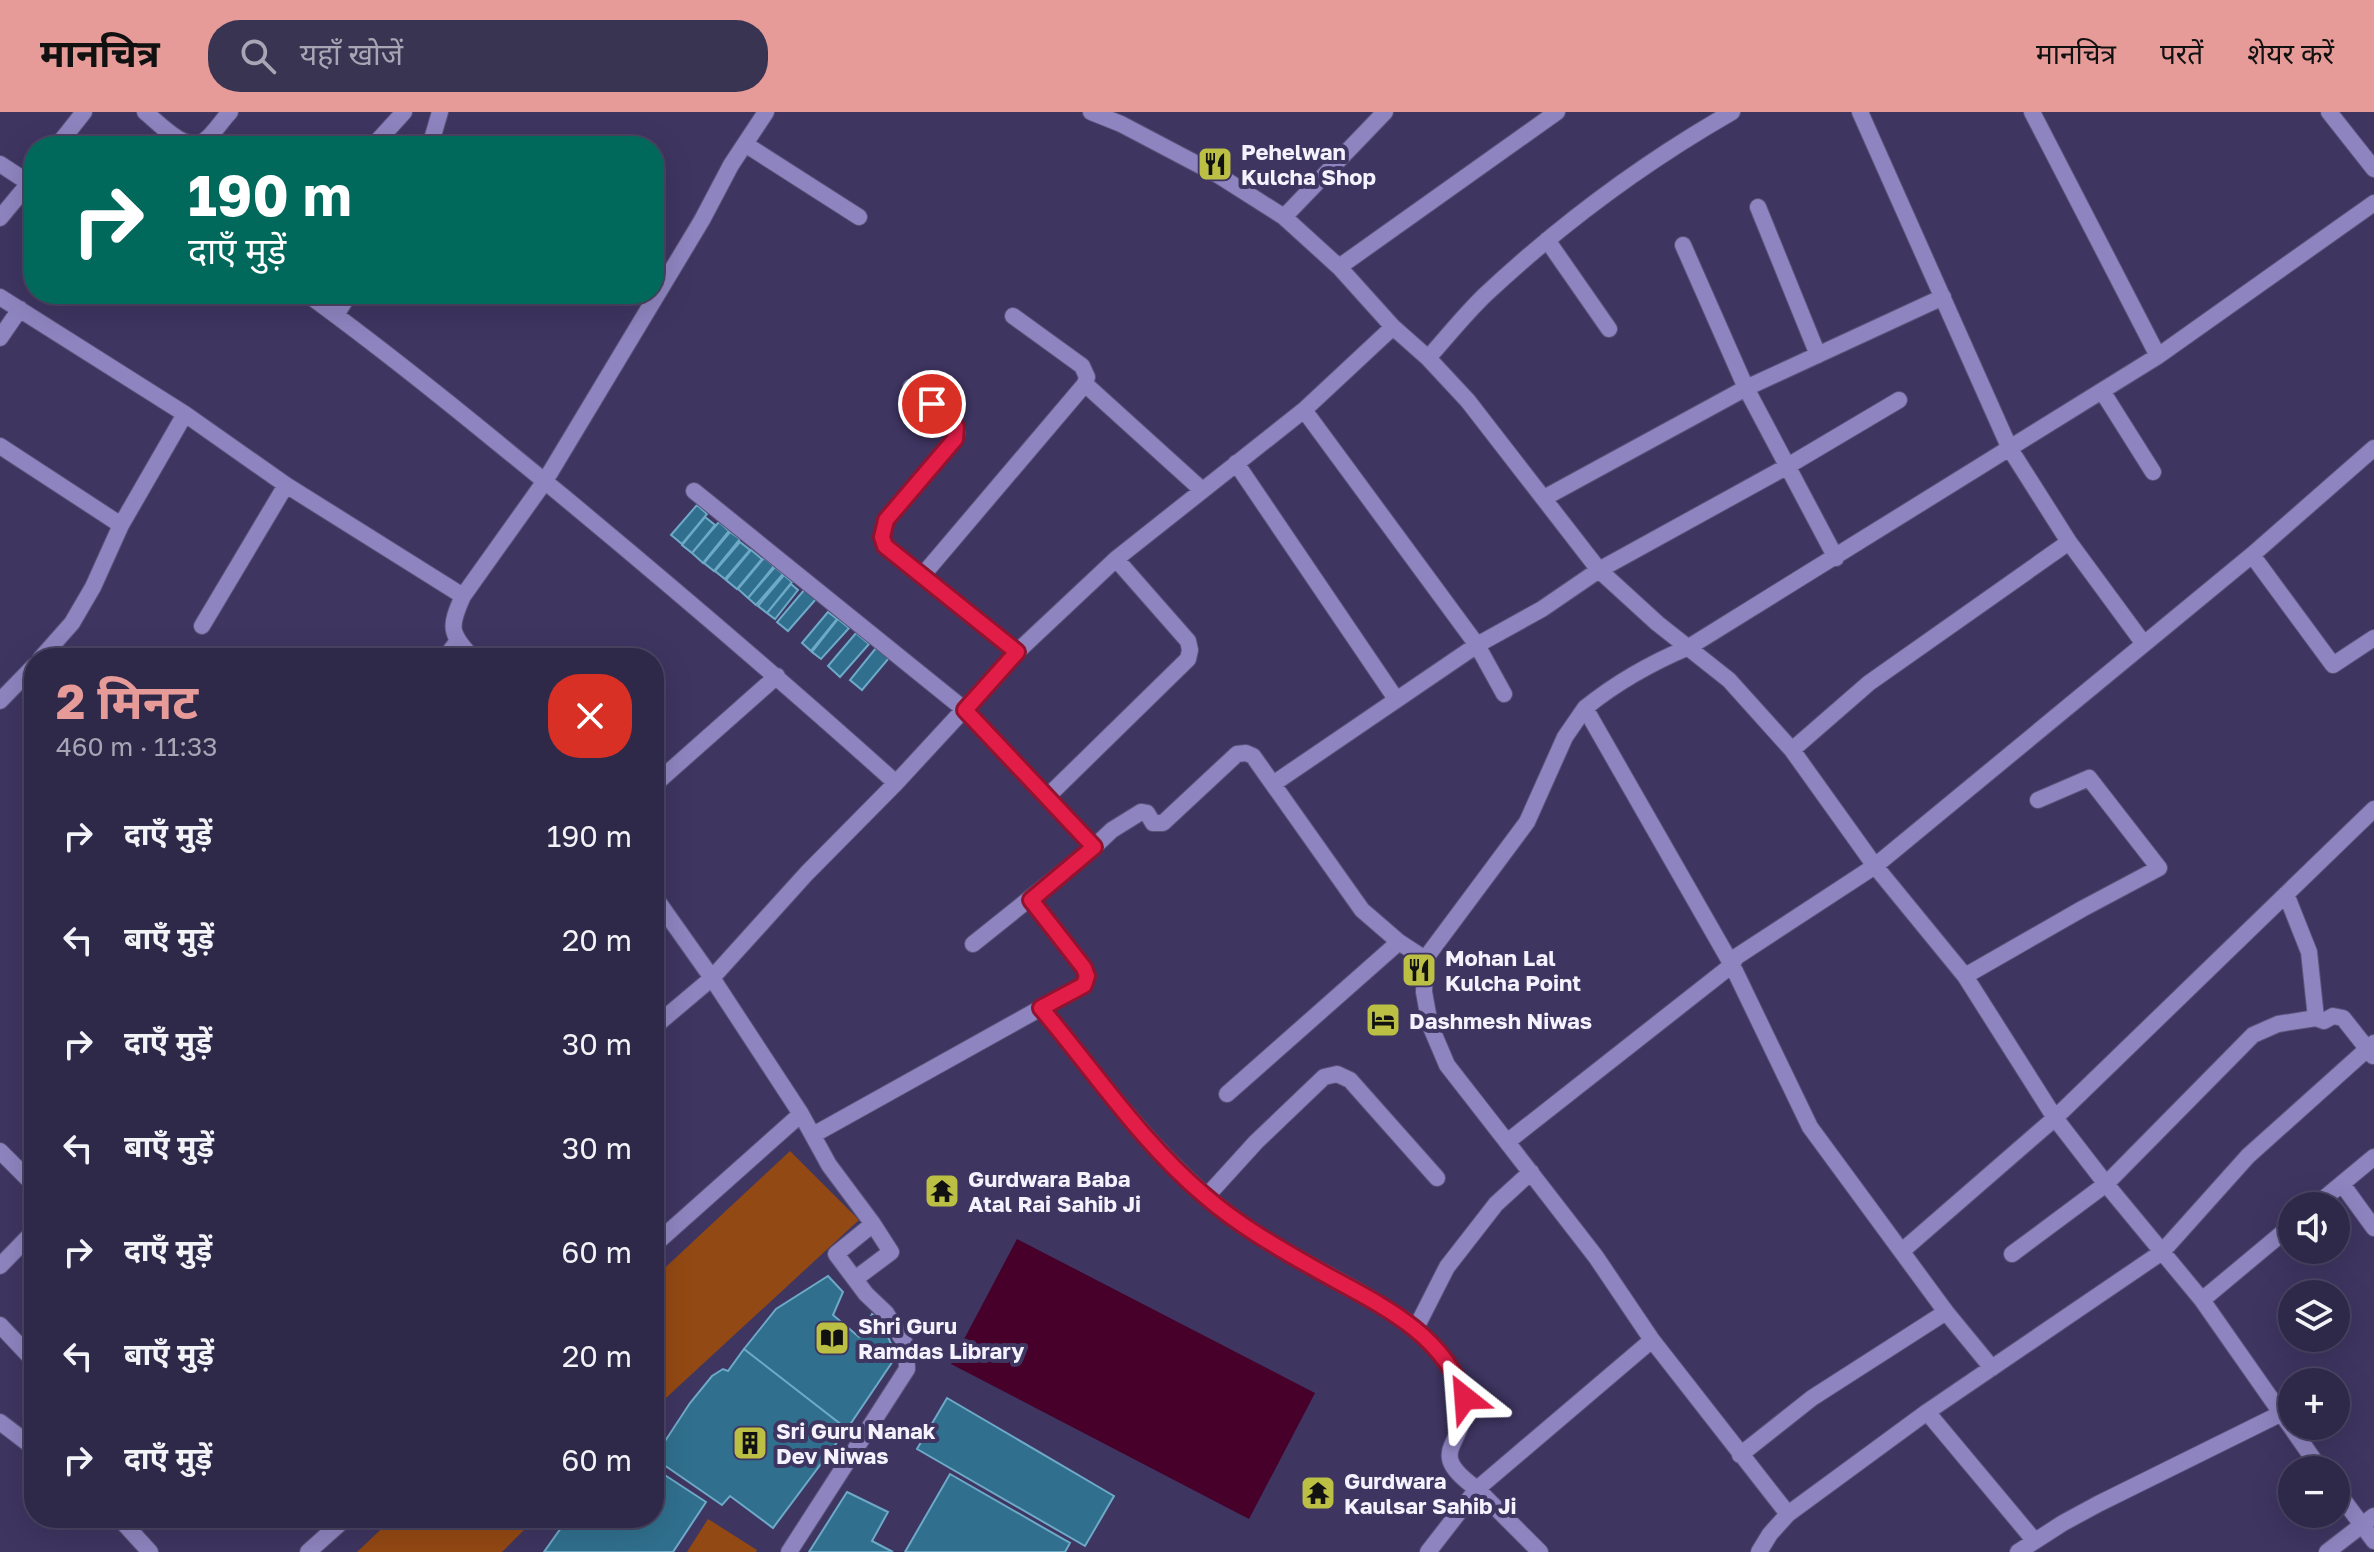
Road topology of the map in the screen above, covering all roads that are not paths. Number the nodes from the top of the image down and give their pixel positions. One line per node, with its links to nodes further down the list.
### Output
1 (84, 112): 15 (street)
2 (145, 112): 16 (street)
3 (230, 112): 17 (street)
4 (404, 112): 18 (street)
5 (440, 112): 19 (street)
6 (766, 112): 20 (street)
7 (1091, 112): 14 (street)
8 (1385, 112): 28 (street)
9 (1557, 112): 32 (street)
10 (1732, 112): 30 (street)
11 (1860, 112): 35 (street)
12 (2032, 112): 46 (street)
13 (2333, 114): 22 (street)
14 (1124, 118): 28 (street)
15 (65, 136)
16 (176, 136)
17 (208, 136)
18 (382, 136)
19 (433, 136)
20 (745, 144): 27 (street); 33 (street)
21 (0, 164): 23 (street)
22 (2374, 169)
23 (24, 176)
24 (24, 189): 29 (street)
25 (2374, 203): 46 (street)
26 (1758, 207): 45 (street)
27 (859, 217)
28 (1284, 217): 32 (street)
29 (0, 218)
30 (1547, 240): 43 (street); 47 (street)
31 (1683, 245): 50 (street)
32 (1339, 267): 42 (street)
33 (664, 280)
34 (0, 297): 39 (street)
35 (1943, 297): 45 (street); 57 (street)
36 (321, 304): 40 (street)
37 (343, 304): 40 (street)
38 (650, 304): 61 (street)
39 (20, 309): 44 (street); 54 (street)
40 (336, 315): 61 (street)
41 (1013, 316): 48 (street)
42 (1393, 327): 47 (street); 53 (street)
43 (1609, 329)
44 (0, 338)
45 (1818, 355): 50 (street)
46 (2158, 356): 51 (street)
47 (1428, 358): 65 (street)
48 (1085, 384): 63 (street); 72 (street)
49 (911, 387): 72 (street)
50 (1746, 388): 59 (street); 65 (street)
51 (2102, 391): 57 (street); 60 (street)
52 (1899, 400): 59 (street)
53 (1304, 410): 58 (street); 78 (street)
54 (185, 414): 62 (street); 66 (street)
55 (0, 446): 66 (street)
56 (2374, 448): 68 (street)
57 (2010, 449): 67 (street); 69 (street)
58 (1236, 463): 63 (street); 87 (street)
59 (1786, 467): 69 (street); 71 (street)
60 (2153, 472)
61 (545, 481): 73 (street); 85 (street)
62 (286, 485): 73 (street); 74 (street)
63 (1202, 490): 70 (street)
64 (694, 491): 90 (street)
65 (1544, 498): 71 (street)
66 (121, 525): 80 (street)
67 (2069, 542): 77 (street); 91 (street)
68 (2252, 555): 75 (street); 77 (street)
69 (1836, 558): 79 (street)
70 (1116, 559): 83 (street); 95 (street)
71 (1599, 570): 78 (street); 79 (street)
72 (922, 576): 83 (street)
73 (463, 596): 76 (street)
74 (202, 626)
75 (2374, 638)
76 (457, 642): 81 (street); 82 (street)
77 (2144, 644): 99 (street)
78 (1477, 645): 86 (street); 87 (street)
79 (1689, 647): 89 (street); 91 (street)
80 (50, 648)
81 (452, 648)
82 (463, 648)
83 (1017, 652): 90 (street)
84 (24, 676): 88 (street)
85 (777, 676): 92 (street); 93 (street)
86 (1504, 694)
87 (1396, 699): 94 (street)
88 (0, 701)
89 (1585, 708): 105 (street); 106 (street)
90 (965, 710): 93 (street); 95 (street)
91 (1792, 750): 99 (street)
92 (664, 776)
93 (896, 783): 108 (street)
94 (1273, 784): 98 (street); 103 (street)
95 (1048, 796): 98 (street)
96 (2038, 800): 107 (street)
97 (2374, 809): 100 (street)
98 (1094, 847): 101 (street)
99 (1875, 866): 106 (street); 107 (street)
100 (2286, 894): 110 (street); 115 (street)
101 (1031, 900): 104 (street); 109 (street)
102 (664, 910): 108 (street)
103 (1399, 942): 105 (street); 113 (street)
104 (973, 944)
105 (1425, 959): 117 (street)
106 (1732, 965): 117 (street); 132 (street)
107 (1965, 976): 115 (street)
108 (712, 978): 111 (street); 114 (street)
109 (1041, 1008): 116 (street); 126 (street)
110 (2316, 1018): 112 (street); 123 (street)
111 (664, 1019)
112 (2372, 1049): 133 (street)
113 (1227, 1094)
114 (801, 1114): 116 (street); 129 (street)
115 (2055, 1118): 123 (street); 132 (street)
116 (813, 1135): 127 (street)
117 (1507, 1142): 120 (street)
118 (0, 1151): 121 (street)
119 (2374, 1157): 124 (street)
120 (1531, 1172): 140 (street); 141 (street)
121 (24, 1175)
122 (1437, 1178): 126 (street)
123 (2106, 1184): 133 (street); 134 (street)
124 (2342, 1184): 125 (street); 128 (street)
125 (2332, 1192)
126 (1206, 1197): 140 (street)
127 (873, 1224): 136 (street); 136 (street)
128 (2374, 1228)
129 (664, 1236)
130 (2278, 1237): 137 (street)
131 (24, 1241): 135 (street)
132 (1902, 1251): 138 (street)
133 (2162, 1252): 137 (street); 143 (street)
134 (2012, 1254)
135 (0, 1266)
136 (855, 1279): 160 (street)
137 (2202, 1300): 144 (street)
138 (1946, 1312): 143 (street); 149 (street)
139 (0, 1325): 142 (street)
140 (1416, 1328): 150 (street)
141 (1652, 1340): 149 (street); 150 (street)
142 (24, 1350)
143 (1992, 1368): 145 (street)
144 (2278, 1411)
145 (1927, 1412): 152 (street); 156 (street)
146 (2278, 1415): 156 (street)
147 (0, 1422): 148 (street)
148 (24, 1440)
149 (1740, 1455): 152 (street)
150 (1477, 1489): 161 (street); 162 (street)
151 (2350, 1504): 153 (street)
152 (1788, 1514): 163 (street)
153 (2368, 1521): 157 (street); 165 (street)
154 (128, 1528): 158 (street)
155 (335, 1528): 159 (street)
156 (2034, 1540): 164 (street)
157 (2374, 1541)
158 (150, 1552)
159 (308, 1552)
160 (789, 1552)
161 (1428, 1552)
162 (1540, 1552)
163 (1759, 1552)
164 (2018, 1552)
165 (2327, 1552)

